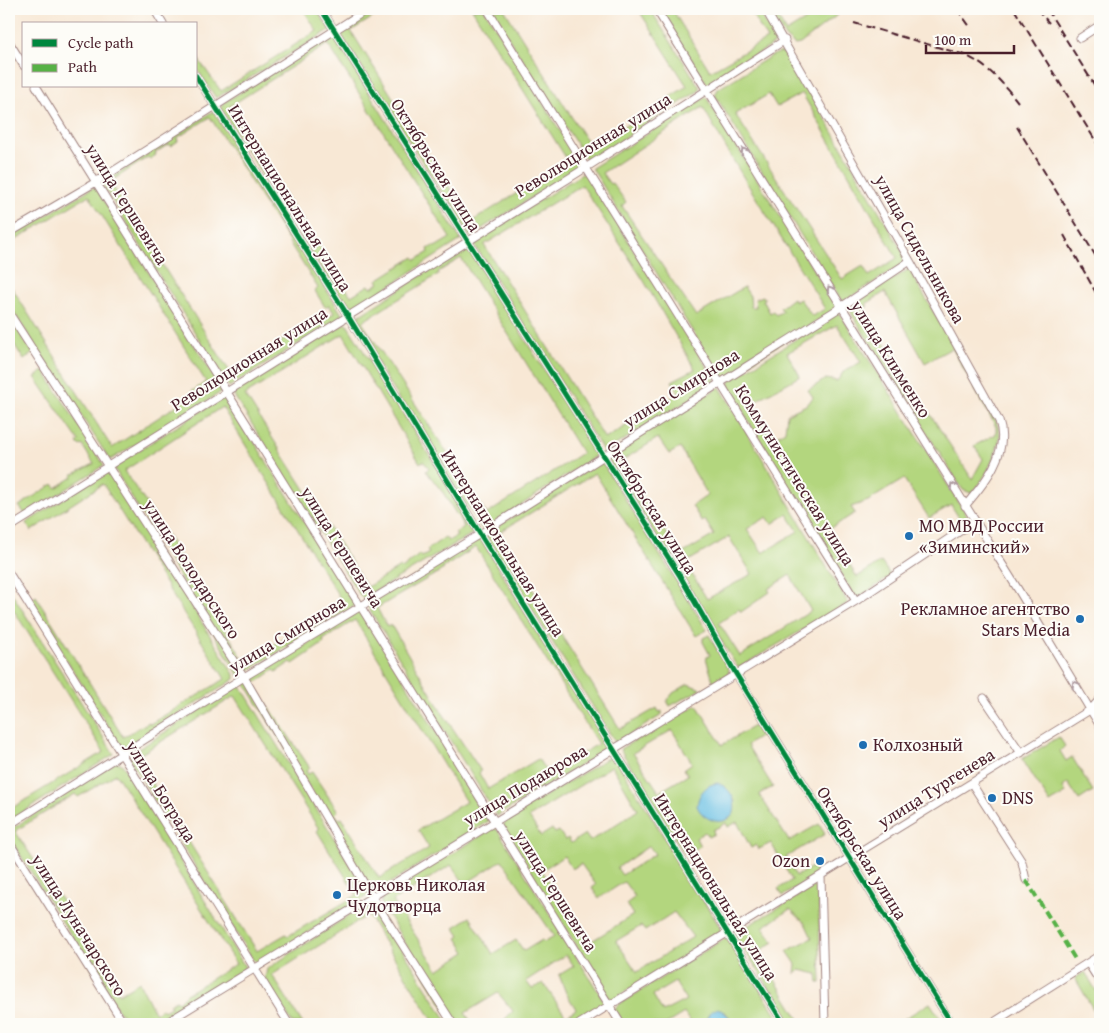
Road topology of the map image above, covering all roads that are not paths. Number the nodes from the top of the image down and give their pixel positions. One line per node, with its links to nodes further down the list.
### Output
1 (154, 9): 7 (street)
2 (321, 9): 9 (street, Октябрьская улица)
3 (368, 9): 9 (street)
4 (487, 9): 18 (street, Коммунистическая улица)
5 (656, 9): 16 (street, улица Клименко)
6 (765, 9): 11 (street, улица Сидельникова)
7 (162, 22)
8 (1100, 25): 10 (street)
9 (334, 30): 17 (street); 21 (street, Октябрьская улица)
10 (1080, 38)
11 (785, 40): 16 (street, Революционная улица); 22 (street, улица Сидельникова)
12 (9, 42): 13 (street)
13 (22, 63)
14 (198, 79): 17 (street, Интернациональная улица)
15 (37, 88): 19 (street, улица Гершевича)
16 (707, 91): 18 (street, Революционная улица); 23 (street, улица Клименко, one-way to 16)
17 (214, 105): 19 (street); 25 (street, Интернациональная улица)
18 (587, 167): 21 (street, Революционная улица); 26 (street, Коммунистическая улица)
19 (96, 182): 20 (street); 27 (street, улица Гершевича)
20 (9, 233)
21 (468, 241): 25 (street, Революционная улица); 28 (street, Октябрьская улица)
22 (910, 261): 23 (street, улица Смирнова); 30 (street, улица Сидельникова)
23 (841, 307): 26 (street, улица Смирнова); 30 (street, улица Клименко, one-way to 23)
24 (9, 313): 29 (street, улица Володарского)
25 (348, 316): 27 (street, Революционная улица); 33 (street, Интернациональная улица)
26 (720, 382): 28 (street, улица Смирнова); 35 (street, Коммунистическая улица)
27 (227, 391): 29 (street, Революционная улица); 36 (street, улица Гершевича)
28 (603, 455): 33 (street, улица Смирнова); 37 (street, Октябрьская улица)
29 (107, 465): 32 (street, Революционная улица); 38 (street, улица Володарского)
30 (965, 506): 31 (street, улица Клименко)
31 (975, 521): 35 (street, улица Подаюрова); 41 (street, улица Клименко, one-way to 31)
32 (9, 528)
33 (480, 534): 36 (street, улица Смирнова); 43 (street, Интернациональная улица)
34 (9, 573): 45 (street, улица Бограда)
35 (856, 601): 37 (street, улица Подаюрова)
36 (362, 606): 38 (street, улица Смирнова); 47 (street, улица Гершевича)
37 (736, 674): 43 (street, улица Подаюрова); 50 (street, Октябрьская улица)
38 (244, 677): 45 (street, улица Смирнова); 53 (street, улица Володарского)
39 (984, 698): 44 (street)
40 (1100, 699): 41 (street, улица Тургенева)
41 (1090, 710): 42 (street, улица Клименко); 44 (street, улица Тургенева)
42 (1100, 726)
43 (614, 748): 47 (street, улица Подаюрова); 54 (street, Интернациональная улица)
44 (1021, 753): 46 (street, улица Тургенева)
45 (121, 756): 48 (street, улица Смирнова); 57 (street, улица Бограда)
46 (972, 784): 50 (street, улица Тургенева); 52 (street)
47 (495, 820): 53 (street, улица Подаюрова); 59 (street, улица Гершевича)
48 (9, 825)
49 (9, 842): 60 (street, улица Луначарского)
50 (850, 859): 51 (street, улица Тургенева); 68 (street, Октябрьская улица)
51 (821, 876): 54 (street, улица Тургенева); 67 (street)
52 (1026, 880)
53 (372, 897): 57 (street, улица Подаюрова); 63 (street, улица Володарского)
54 (728, 934): 59 (street, улица Тургенева); 66 (street, Интернациональная улица)
55 (1100, 955): 56 (street)
56 (1088, 962): 58 (street); 69 (street)
57 (255, 969): 61 (street, улица Подаюрова); 62 (street, улица Бограда)
58 (1100, 982)
59 (610, 1006): 64 (street, улица Тургенева); 65 (street, улица Гершевича)
60 (124, 1024)
61 (164, 1024)
62 (289, 1024)
63 (452, 1024)
64 (579, 1024)
65 (621, 1024)
66 (784, 1024)
67 (825, 1024)
68 (952, 1024)
69 (991, 1024)

